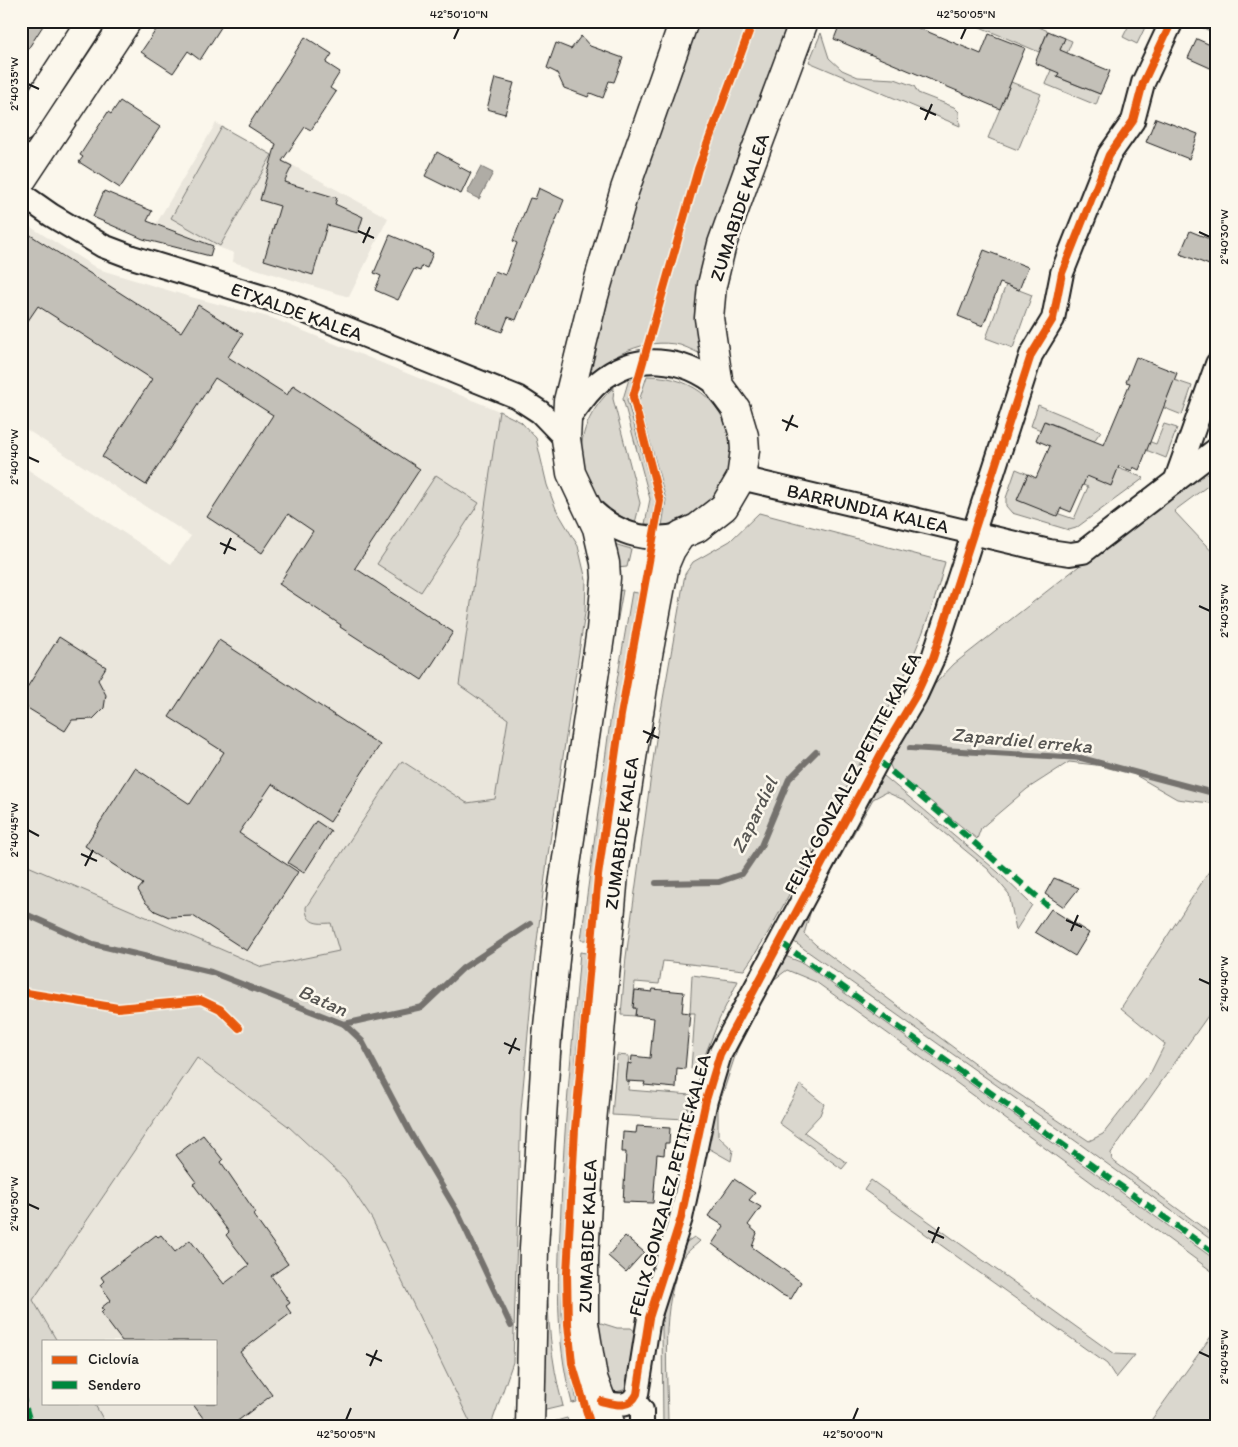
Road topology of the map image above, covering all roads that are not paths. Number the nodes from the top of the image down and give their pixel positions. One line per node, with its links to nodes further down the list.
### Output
1 (92, 21): 6 (main road)
2 (127, 21): 7 (main road)
3 (684, 21): 11 (main road)
4 (804, 21): 10 (main road, ZUMABIDE KALEA)
5 (1172, 21): 16 (street, FELIX GONZALEZ PETITE KALEA)
6 (21, 128)
7 (21, 181)
8 (21, 194): 11 (street, ETXALDE KALEA)
9 (1217, 364): 14 (street)
10 (719, 386): 11 (street); 13 (main road, ZUMABIDE KALEA)
11 (567, 430): 15 (main road)
12 (1217, 449): 14 (street)
13 (741, 478): 16 (street, BARRUNDIA KALEA); 17 (main road, ZUMABIDE KALEA)
14 (1175, 482): 16 (street, BARRUNDIA KALEA)
15 (585, 503): 17 (street); 20 (main road)
16 (974, 532): 18 (street, FELIX GONZALEZ PETITE KALEA)
17 (681, 535): 19 (main road, ZUMABIDE KALEA)
18 (634, 1400): 19 (street); 22 (street)
19 (601, 1401): 21 (main road, ZUMABIDE KALEA)
20 (530, 1426)
21 (611, 1426)
22 (642, 1426)

